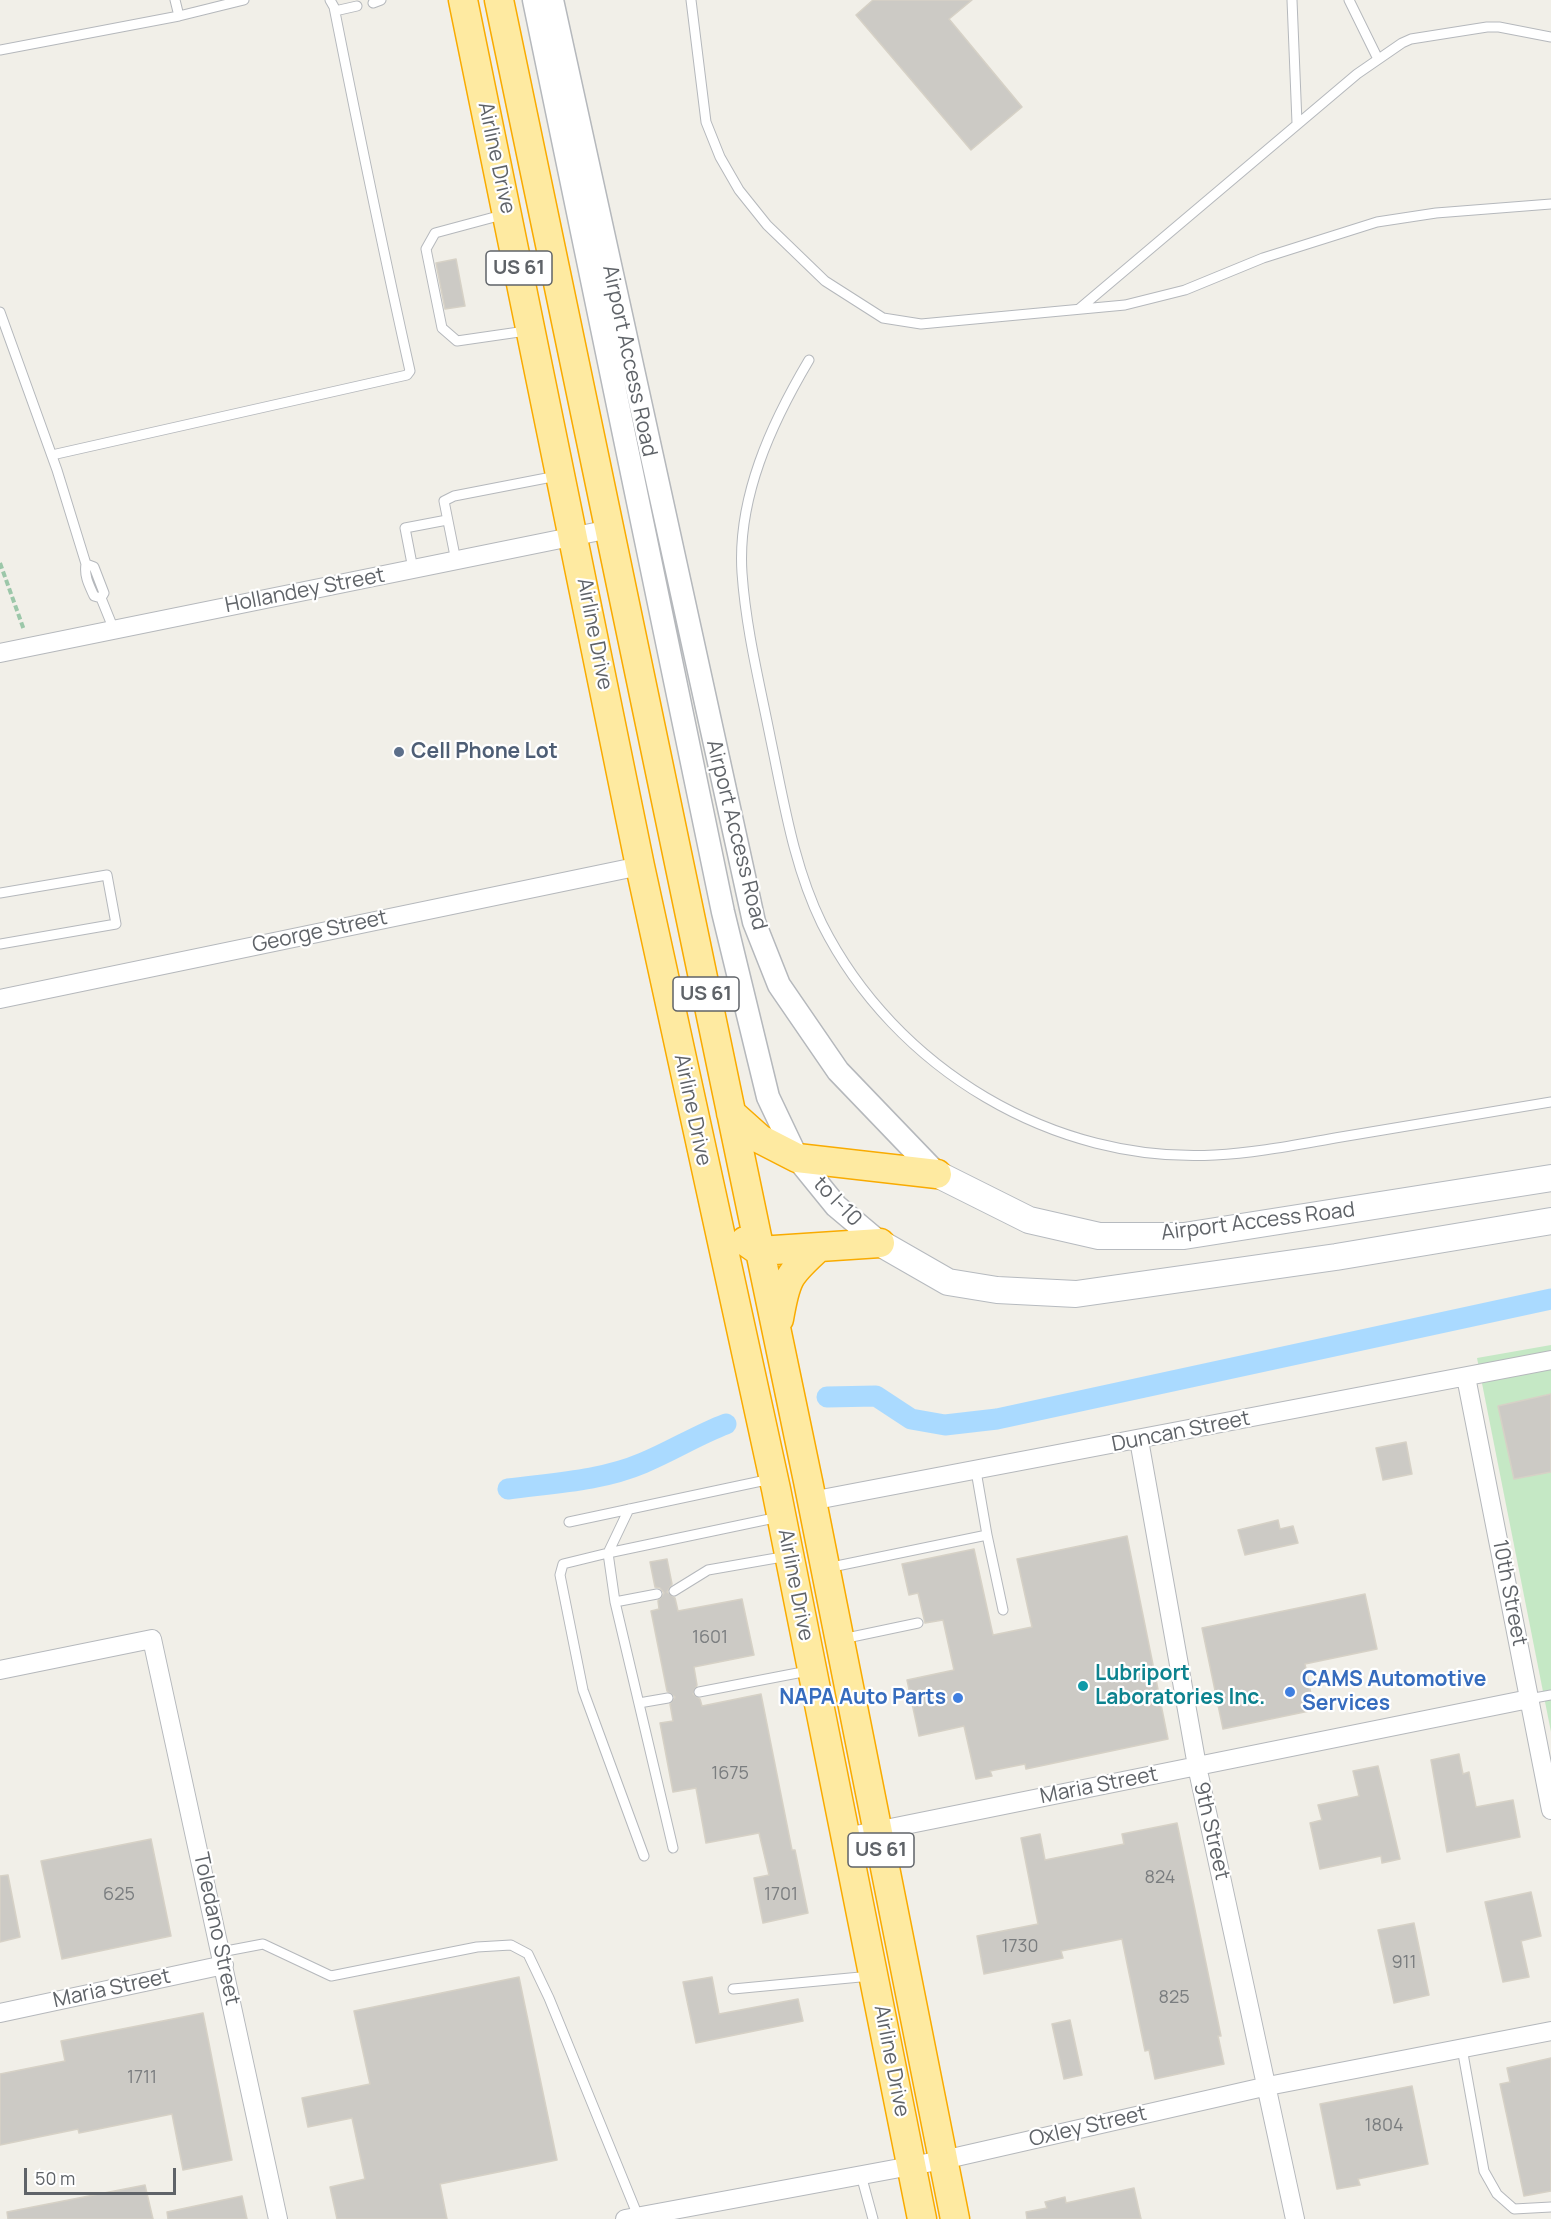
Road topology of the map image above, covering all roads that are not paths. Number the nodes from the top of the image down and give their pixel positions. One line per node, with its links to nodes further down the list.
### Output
1 (175, 0): 13 (lane)
2 (244, 0): 13 (lane)
3 (330, 0): 12 (lane)
4 (463, 0): 19 (highway, Airline Drive / US 61)
5 (499, 0): 27 (highway, Airline Drive / US 61)
6 (534, 0): 39 (street, Airport Access Road)
7 (552, 0): 40 (street, Airport Access Road)
8 (691, 0): 20 (lane)
9 (1292, 0): 17 (lane)
10 (1349, 0): 16 (lane)
11 (357, 6): 12 (lane)
12 (335, 11): 24 (lane)
13 (179, 16): 15 (lane)
14 (1551, 37): 16 (lane)
15 (0, 50)
16 (1378, 59): 17 (lane)
17 (1297, 123): 20 (lane)
18 (1551, 204): 20 (lane)
19 (508, 213): 22 (highway, Airline Drive / US 61); 22 (lane)
20 (1078, 310)
21 (0, 312): 24 (lane)
22 (532, 331): 25 (highway, Airline Drive / US 61)
23 (809, 360): 37 (lane)
24 (52, 455): 31 (lane)
25 (562, 475): 26 (lane); 28 (highway, Airline Drive / US 61)
26 (447, 520): 29 (lane); 30 (lane)
27 (610, 529): 28 (street, Hollandey Street); 38 (highway, Airline Drive / US 61)
28 (575, 536): 29 (street, Hollandey Street); 33 (highway, Airline Drive / US 61)
29 (456, 561): 30 (street, Hollandey Street)
30 (413, 569): 31 (street, Hollandey Street)
31 (114, 630): 32 (street, Hollandey Street)
32 (0, 653)
33 (640, 866): 36 (street, George Street); 42 (highway, Airline Drive / US 61)
34 (0, 893): 35 (lane)
35 (0, 944)
36 (0, 999)
37 (1551, 1102)
38 (731, 1113): 39 (highway); 46 (highway, Airline Drive / US 61)
39 (797, 1158): 40 (highway); 44 (street, to I-10)
40 (937, 1174): 41 (main road, Airport Access Road)
41 (1551, 1178)
42 (715, 1220): 46 (highway); 52 (highway, Airline Drive / US 61)
43 (1551, 1221): 44 (main road, Airport Access Road)
44 (880, 1243): 45 (highway)
45 (819, 1247): 46 (highway); 47 (highway)
46 (759, 1251): 47 (highway, Airline Drive / US 61)
47 (776, 1333): 53 (highway, Airline Drive / US 61)
48 (1551, 1360): 49 (street, Duncan Street)
49 (1466, 1377): 50 (street, Duncan Street); 72 (street, 10th Street)
50 (1139, 1440): 51 (street, Duncan Street); 74 (street, 9th Street)
51 (976, 1471): 53 (street, Duncan Street); 57 (lane)
52 (773, 1478): 54 (lane); 55 (highway, Airline Drive / US 61)
53 (812, 1501): 60 (highway, Airline Drive / US 61)
54 (629, 1509): 56 (lane); 58 (lane)
55 (781, 1517): 58 (lane); 59 (highway, Airline Drive / US 61)
56 (569, 1522)
57 (987, 1535): 60 (lane); 64 (lane)
58 (608, 1553): 63 (lane); 79 (lane)
59 (789, 1556): 61 (lane); 68 (highway, Airline Drive / US 61)
60 (825, 1568): 66 (highway, Airline Drive / US 61)
61 (674, 1591)
62 (657, 1594): 63 (lane)
63 (615, 1602): 73 (lane)
64 (1003, 1610)
65 (918, 1623): 66 (lane)
66 (839, 1640): 76 (highway, Airline Drive / US 61)
67 (0, 1670): 80 (street, Toledano Street)
68 (812, 1670): 69 (lane); 77 (highway, Airline Drive / US 61)
69 (699, 1692)
70 (1551, 1695): 72 (lane)
71 (669, 1698): 73 (lane)
72 (1529, 1700): 74 (street, Maria Street); 75 (street, 10th Street)
73 (639, 1703): 78 (lane)
74 (1197, 1766): 76 (street, Maria Street); 86 (street, 9th Street)
75 (1551, 1810)
76 (877, 1831): 77 (street, Maria Street); 87 (highway, Airline Drive / US 61)
77 (846, 1837): 81 (highway, Airline Drive / US 61)
78 (673, 1848)
79 (644, 1856)
80 (222, 1959): 83 (street, Maria Street); 91 (lane); 92 (street, Toledano Street)
81 (874, 1976): 82 (lane); 88 (highway, Airline Drive / US 61)
82 (733, 1989)
83 (0, 2013)
84 (1551, 2031): 85 (street, Oxley Street)
85 (1462, 2048): 86 (street, Oxley Street); 90 (lane)
86 (1268, 2086): 87 (street, Oxley Street); 96 (street, 9th Street)
87 (943, 2160): 88 (street, Oxley Street); 95 (highway, Airline Drive / US 61)
88 (911, 2165): 89 (street, Oxley Street); 94 (highway, Airline Drive / US 61)
89 (861, 2175): 91 (street, Oxley Street); 93 (lane)
90 (1551, 2207)
91 (631, 2218)
92 (278, 2219)
93 (873, 2219)
94 (922, 2219)
95 (955, 2219)
96 (1295, 2219)

